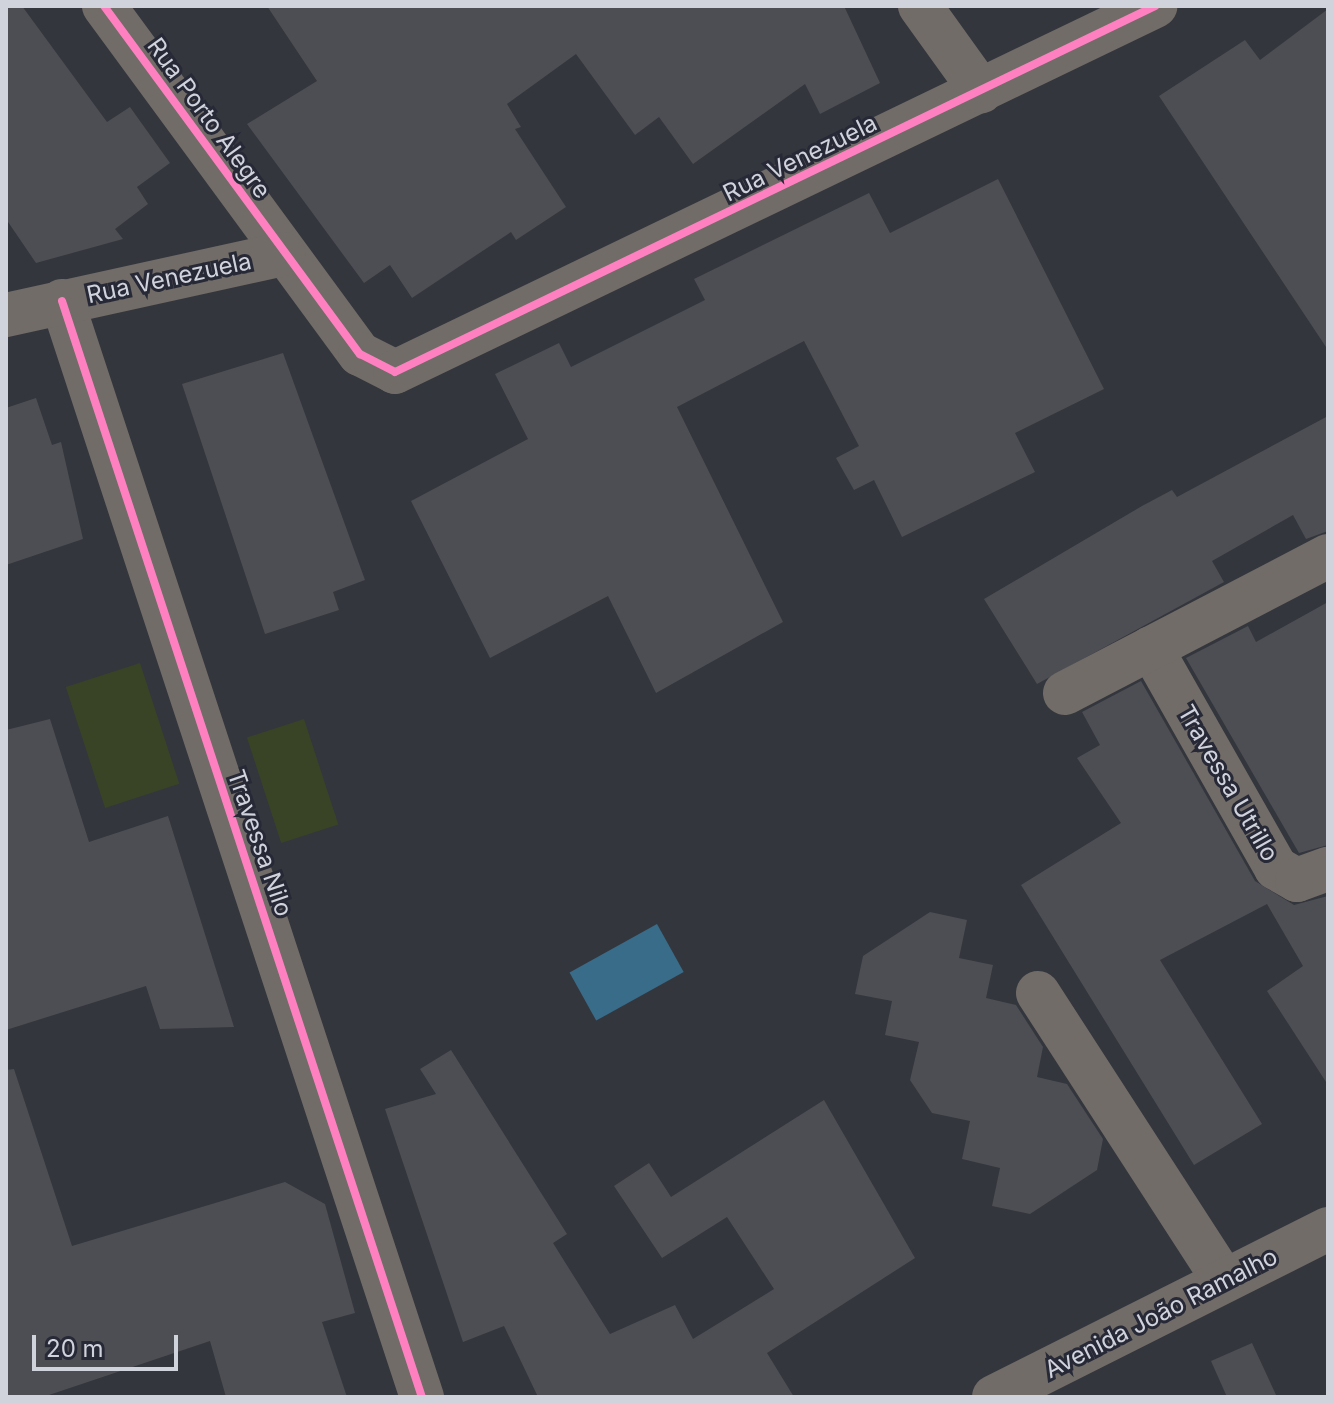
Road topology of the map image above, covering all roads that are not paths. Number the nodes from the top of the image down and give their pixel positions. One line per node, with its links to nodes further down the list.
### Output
1 (104, 6): 5 (street, Rua Porto Alegre)
2 (920, 6): 4 (street)
3 (1155, 6): 4 (street, Rua Venezuela)
4 (981, 91): 5 (street, Rua Venezuela)
5 (283, 254): 6 (street, Rua Venezuela)
6 (62, 301): 7 (street, Rua Venezuela); 15 (street, Travessa Nilo)
7 (6, 315)
8 (1328, 556): 9 (street)
9 (1151, 648): 10 (street); 11 (street, Travessa Utrillo)
10 (1065, 693)
11 (1328, 869)
12 (1038, 993): 14 (street)
13 (1328, 1229): 14 (street, Avenida João Ramalho)
14 (1224, 1280): 16 (street, Avenida João Ramalho)
15 (422, 1397)
16 (994, 1397)

